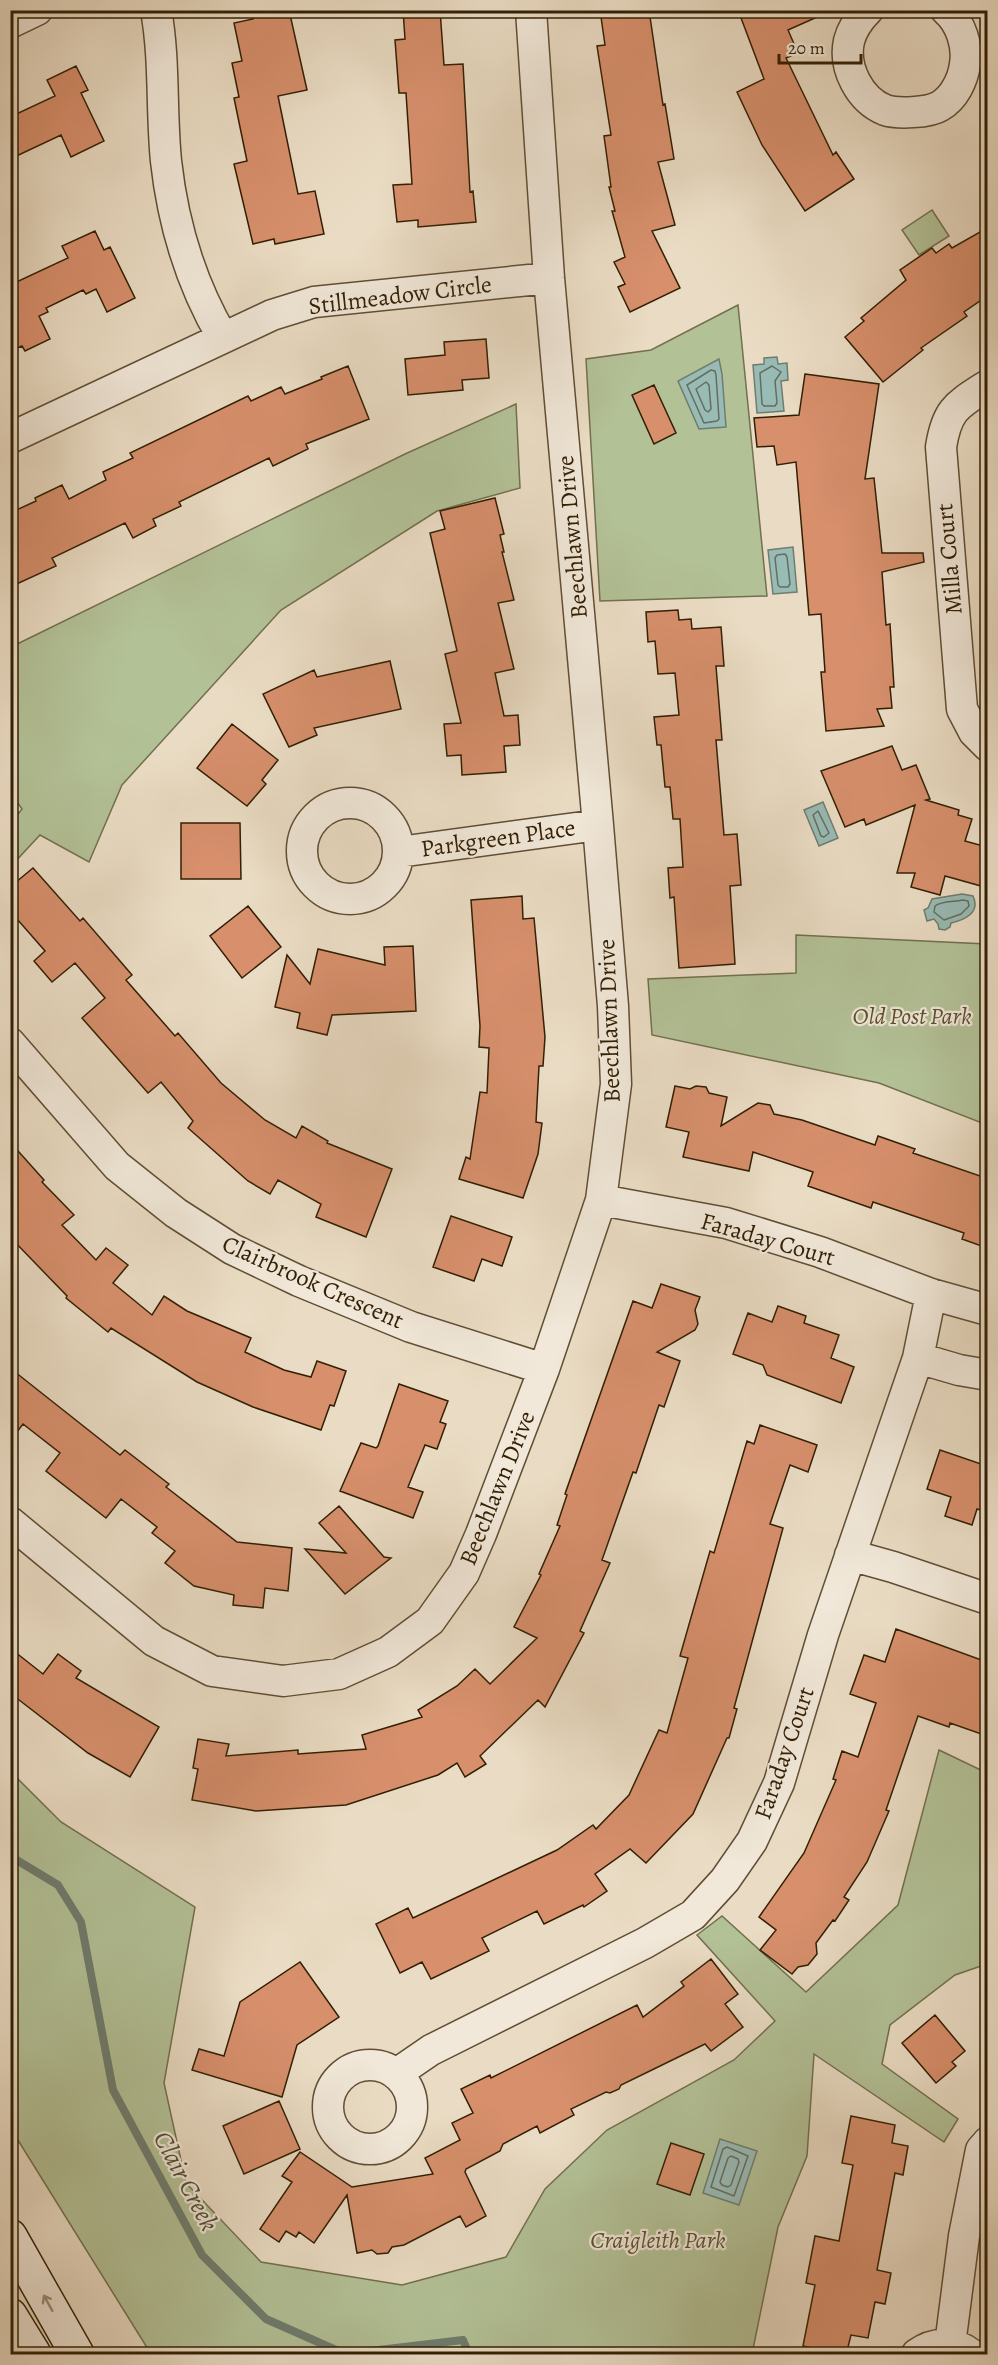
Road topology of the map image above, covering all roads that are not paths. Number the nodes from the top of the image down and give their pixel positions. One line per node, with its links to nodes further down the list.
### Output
1 (37, 10): 6 (street)
2 (156, 10): 8 (street)
3 (531, 10): 7 (street, Beechlawn Drive)
4 (868, 10): 5 (street)
5 (946, 10)
6 (10, 23)
7 (549, 278): 8 (street, Stillmeadow Circle); 12 (street, Beechlawn Drive)
8 (223, 338): 10 (street, Stillmeadow Circle)
9 (987, 385): 11 (street, Milla Court)
10 (10, 438)
11 (987, 746)
12 (598, 825): 13 (street, Parkgreen Place); 15 (street, Beechlawn Drive)
13 (399, 852)
14 (10, 1043): 19 (street, Clairbrook Crescent)
15 (601, 1200): 16 (street, Faraday Court); 19 (street, Beechlawn Drive)
16 (931, 1294): 17 (street, Faraday Court); 18 (street, Faraday Court)
17 (987, 1310)
18 (918, 1358): 20 (street); 22 (street, Faraday Court)
19 (544, 1369): 21 (street, Beechlawn Drive)
20 (987, 1375)
21 (10, 1522)
22 (850, 1555): 23 (street); 24 (street, Faraday Court)
23 (987, 1599)
24 (396, 2074)
25 (987, 2142): 28 (street)
26 (10, 2236): 30 (main road, one-way to 26)
27 (10, 2314): 29 (main road)
28 (960, 2350): 31 (street)
29 (34, 2355)
30 (77, 2355)
31 (917, 2355)

